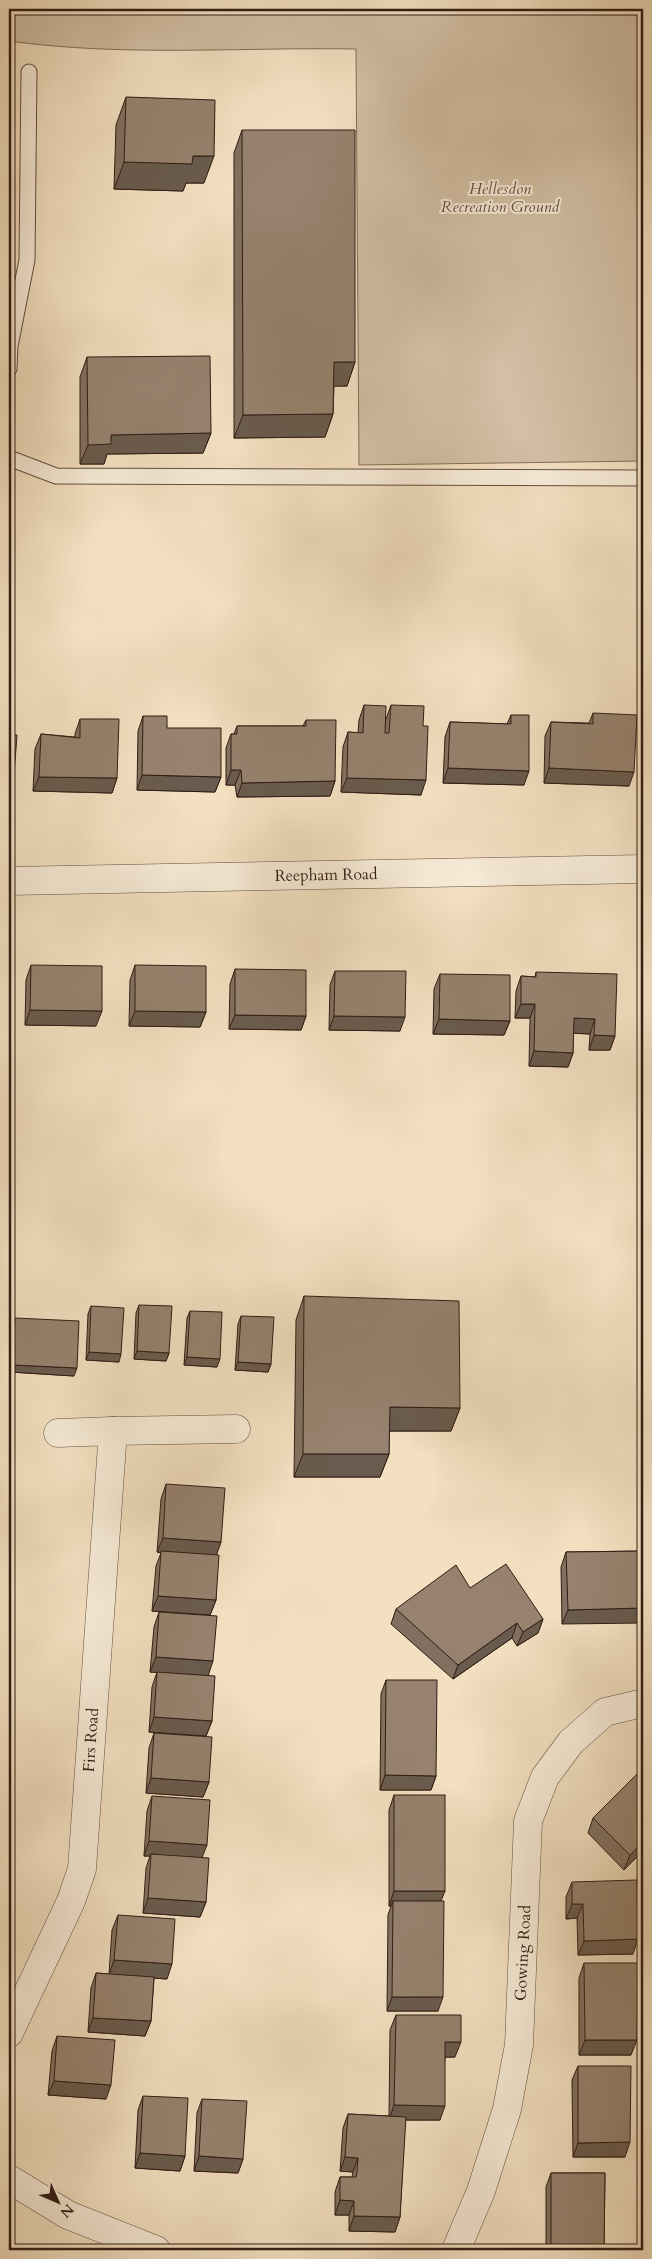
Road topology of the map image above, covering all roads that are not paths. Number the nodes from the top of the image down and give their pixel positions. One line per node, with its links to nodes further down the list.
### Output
1 (28, 72): 2 (lane)
2 (9, 369)
3 (9, 458): 4 (lane)
4 (643, 478)
5 (643, 869): 6 (street, Reepham Road)
6 (9, 880)
7 (236, 1429): 8 (street)
8 (113, 1431): 9 (street); 11 (street, Firs Road)
9 (58, 1433)
10 (643, 1703): 14 (street, Gowing Road)
11 (9, 2033)
12 (9, 2179): 13 (street)
13 (156, 2250)
14 (456, 2250)

